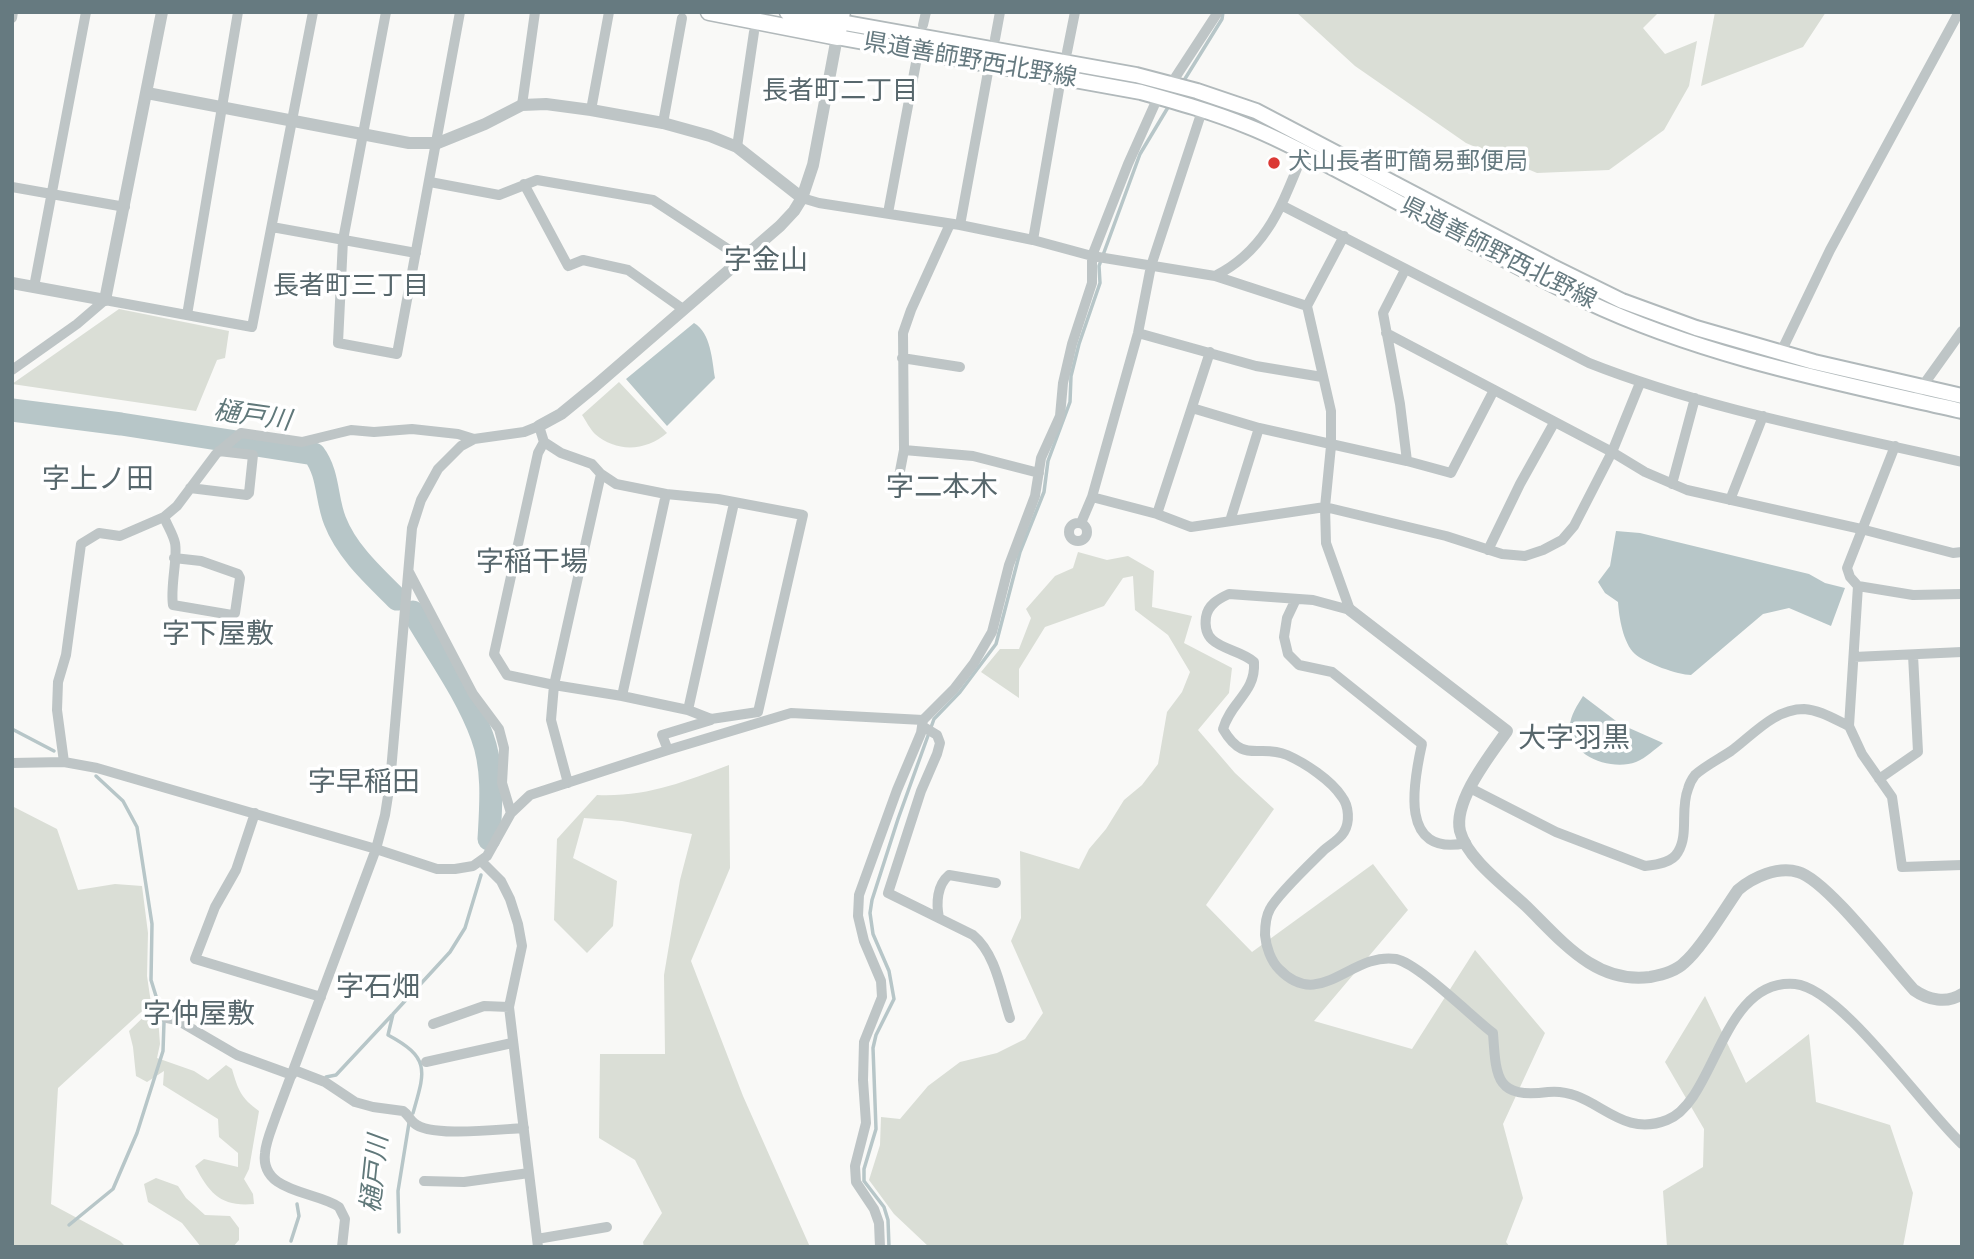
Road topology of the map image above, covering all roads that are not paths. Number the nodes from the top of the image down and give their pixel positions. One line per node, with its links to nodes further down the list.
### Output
1 (13, 12): 17 (street)
2 (86, 12): 43 (street)
3 (162, 12): 28 (street)
4 (238, 12): 31 (street)
5 (313, 12): 34 (street)
6 (386, 12): 36 (street)
7 (460, 12): 37 (street)
8 (535, 12): 30 (street)
9 (609, 12): 32 (street)
10 (709, 12): 19 (main road)
11 (788, 12): 19 (main road)
12 (926, 12): 20 (street)
13 (1000, 12): 22 (street)
14 (1075, 12): 24 (street)
15 (1218, 12): 27 (street)
16 (1958, 12): 69 (street)
17 (12, 18)
18 (682, 18): 35 (street)
19 (840, 24): 23 (main road, 県道善師野西北野線); 27 (main road, 県道善師野西北野線); 44 (street)
20 (923, 25)
21 (754, 32): 39 (street)
22 (995, 39)
23 (918, 52): 26 (main road, 県道善師野西北野線); 47 (street)
24 (1067, 52)
25 (988, 72): 48 (street)
26 (1061, 78): 29 (main road, 県道善師野西北野線); 52 (street)
27 (1178, 86): 38 (main road, 県道善師野西北野線)
28 (147, 93): 31 (street); 46 (street)
29 (1167, 99): 38 (main road, 県道善師野西北野線); 54 (street)
30 (522, 105): 32 (street); 37 (street)
31 (222, 106): 34 (street); 64 (street)
32 (591, 110): 35 (street)
33 (1201, 114): 56 (street)
34 (292, 122): 36 (street); 49 (street)
35 (663, 124): 39 (street)
36 (363, 135): 37 (street); 51 (street)
37 (438, 144): 40 (street)
38 (1307, 145): 45 (street); 69 (main road, 県道善師野西北野線); 79 (main road, 県道善師野西北野線)
39 (737, 147): 44 (street)
40 (430, 182): 41 (street); 53 (street)
41 (524, 184): 55 (street); 63 (street)
42 (12, 187): 43 (street)
43 (52, 195): 46 (street); 60 (street)
44 (802, 198): 47 (street); 55 (street)
45 (1281, 205): 50 (street); 58 (street)
46 (125, 207): 61 (street)
47 (888, 213): 48 (street)
48 (955, 224): 52 (street); 70 (street)
49 (272, 227): 51 (street); 64 (street)
50 (1344, 236): 57 (street); 62 (street)
51 (343, 240): 53 (street); 53 (street)
52 (1033, 240): 54 (street)
53 (416, 253)
54 (1092, 256): 56 (street); 95 (street)
55 (743, 259): 63 (street)
56 (1151, 266): 58 (street); 66 (street)
57 (1405, 270): 67 (street); 74 (street)
58 (1215, 276): 62 (street)
59 (12, 283): 60 (street)
60 (34, 287): 61 (street)
61 (105, 300): 64 (street); 71 (street)
62 (1307, 306): 73 (street)
63 (683, 309): 84 (street)
64 (187, 315)
65 (1962, 331): 75 (street)
66 (1138, 333): 68 (street); 101 (street)
67 (1386, 333): 76 (street); 93 (street)
68 (1210, 352): 73 (street); 80 (street)
69 (1781, 352): 75 (main road, 県道善師野西北野線)
70 (902, 358): 72 (street); 91 (street)
71 (15, 366)
72 (960, 367)
73 (1322, 377): 88 (street)
74 (1640, 383): 78 (street); 92 (street)
75 (1921, 387): 77 (main road, 県道善師野西北野線); 79 (street)
76 (1494, 390): 83 (street); 93 (street)
77 (1962, 396)
78 (1695, 398): 82 (street); 97 (street)
79 (1912, 400): 81 (main road, 県道善師野西北野線)
80 (1192, 408): 85 (street); 105 (street)
81 (1962, 411)
82 (1763, 416): 89 (street); 102 (street)
83 (1554, 423): 92 (street); 110 (street)
84 (539, 426): 86 (street); 87 (street)
85 (1259, 428): 88 (street); 107 (street)
86 (474, 439): 90 (street); 113 (street)
87 (544, 442): 96 (street); 121 (street)
88 (1331, 446): 93 (street); 104 (street)
89 (1895, 446): 94 (street); 109 (street)
90 (222, 449): 98 (street); 98 (street)
91 (904, 450): 95 (street); 99 (street)
92 (1612, 452): 97 (street); 110 (street)
93 (1407, 461)
94 (1962, 462)
95 (1039, 473): 125 (street)
96 (601, 474): 100 (street); 121 (street)
97 (1672, 484): 102 (street)
98 (190, 488): 106 (street)
99 (896, 492)
100 (666, 495): 103 (street); 122 (street)
101 (1092, 497): 105 (street); 108 (street)
102 (1730, 500): 109 (street)
103 (734, 503): 123 (street); 124 (street)
104 (1325, 507): 107 (street); 110 (street); 117 (street)
105 (1157, 513): 107 (street)
106 (164, 517): 112 (street); 129 (street)
107 (1230, 521)
108 (1081, 523)
109 (1861, 529): 111 (street); 114 (street)
110 (1488, 550)
111 (1962, 552)
112 (174, 558): 112 (street)
113 (409, 572): 134 (street); 136 (street)
114 (1858, 586): 115 (street); 120 (street)
115 (1962, 594)
116 (1296, 599): 117 (street); 135 (street); 151 (street)
117 (1350, 610): 132 (street)
118 (1962, 652): 119 (street)
119 (1913, 654): 120 (street); 130 (street)
120 (1854, 657): 126 (street)
121 (554, 685): 122 (street); 131 (street)
122 (622, 696): 123 (street)
123 (688, 710): 124 (street)
124 (711, 719): 127 (street)
125 (922, 723): 127 (street); 140 (street); 157 (street)
126 (1849, 726): 130 (street); 132 (street)
127 (668, 750): 131 (street)
128 (12, 762): 129 (street)
129 (64, 762): 133 (street)
130 (1879, 779): 138 (street)
131 (568, 783): 134 (street)
132 (1470, 788): 135 (street)
133 (255, 813): 136 (street); 142 (street)
134 (510, 813): 137 (street)
135 (1466, 843): 141 (street)
136 (376, 849): 137 (street); 142 (street)
137 (481, 861): 143 (street)
138 (1962, 865)
139 (996, 883): 140 (street)
140 (939, 918): 145 (street)
141 (1962, 995)
142 (321, 997): 149 (street)
143 (509, 1007): 146 (street); 147 (street)
144 (167, 1018): 149 (street)
145 (1010, 1018)
146 (433, 1024)
147 (512, 1043): 148 (street); 150 (street)
148 (426, 1062)
149 (293, 1073): 150 (street); 156 (street)
150 (524, 1128): 152 (street)
151 (1962, 1144)
152 (529, 1173): 153 (street); 155 (street)
153 (424, 1181)
154 (607, 1227): 155 (street)
155 (538, 1243)
156 (342, 1247)
157 (880, 1247)

